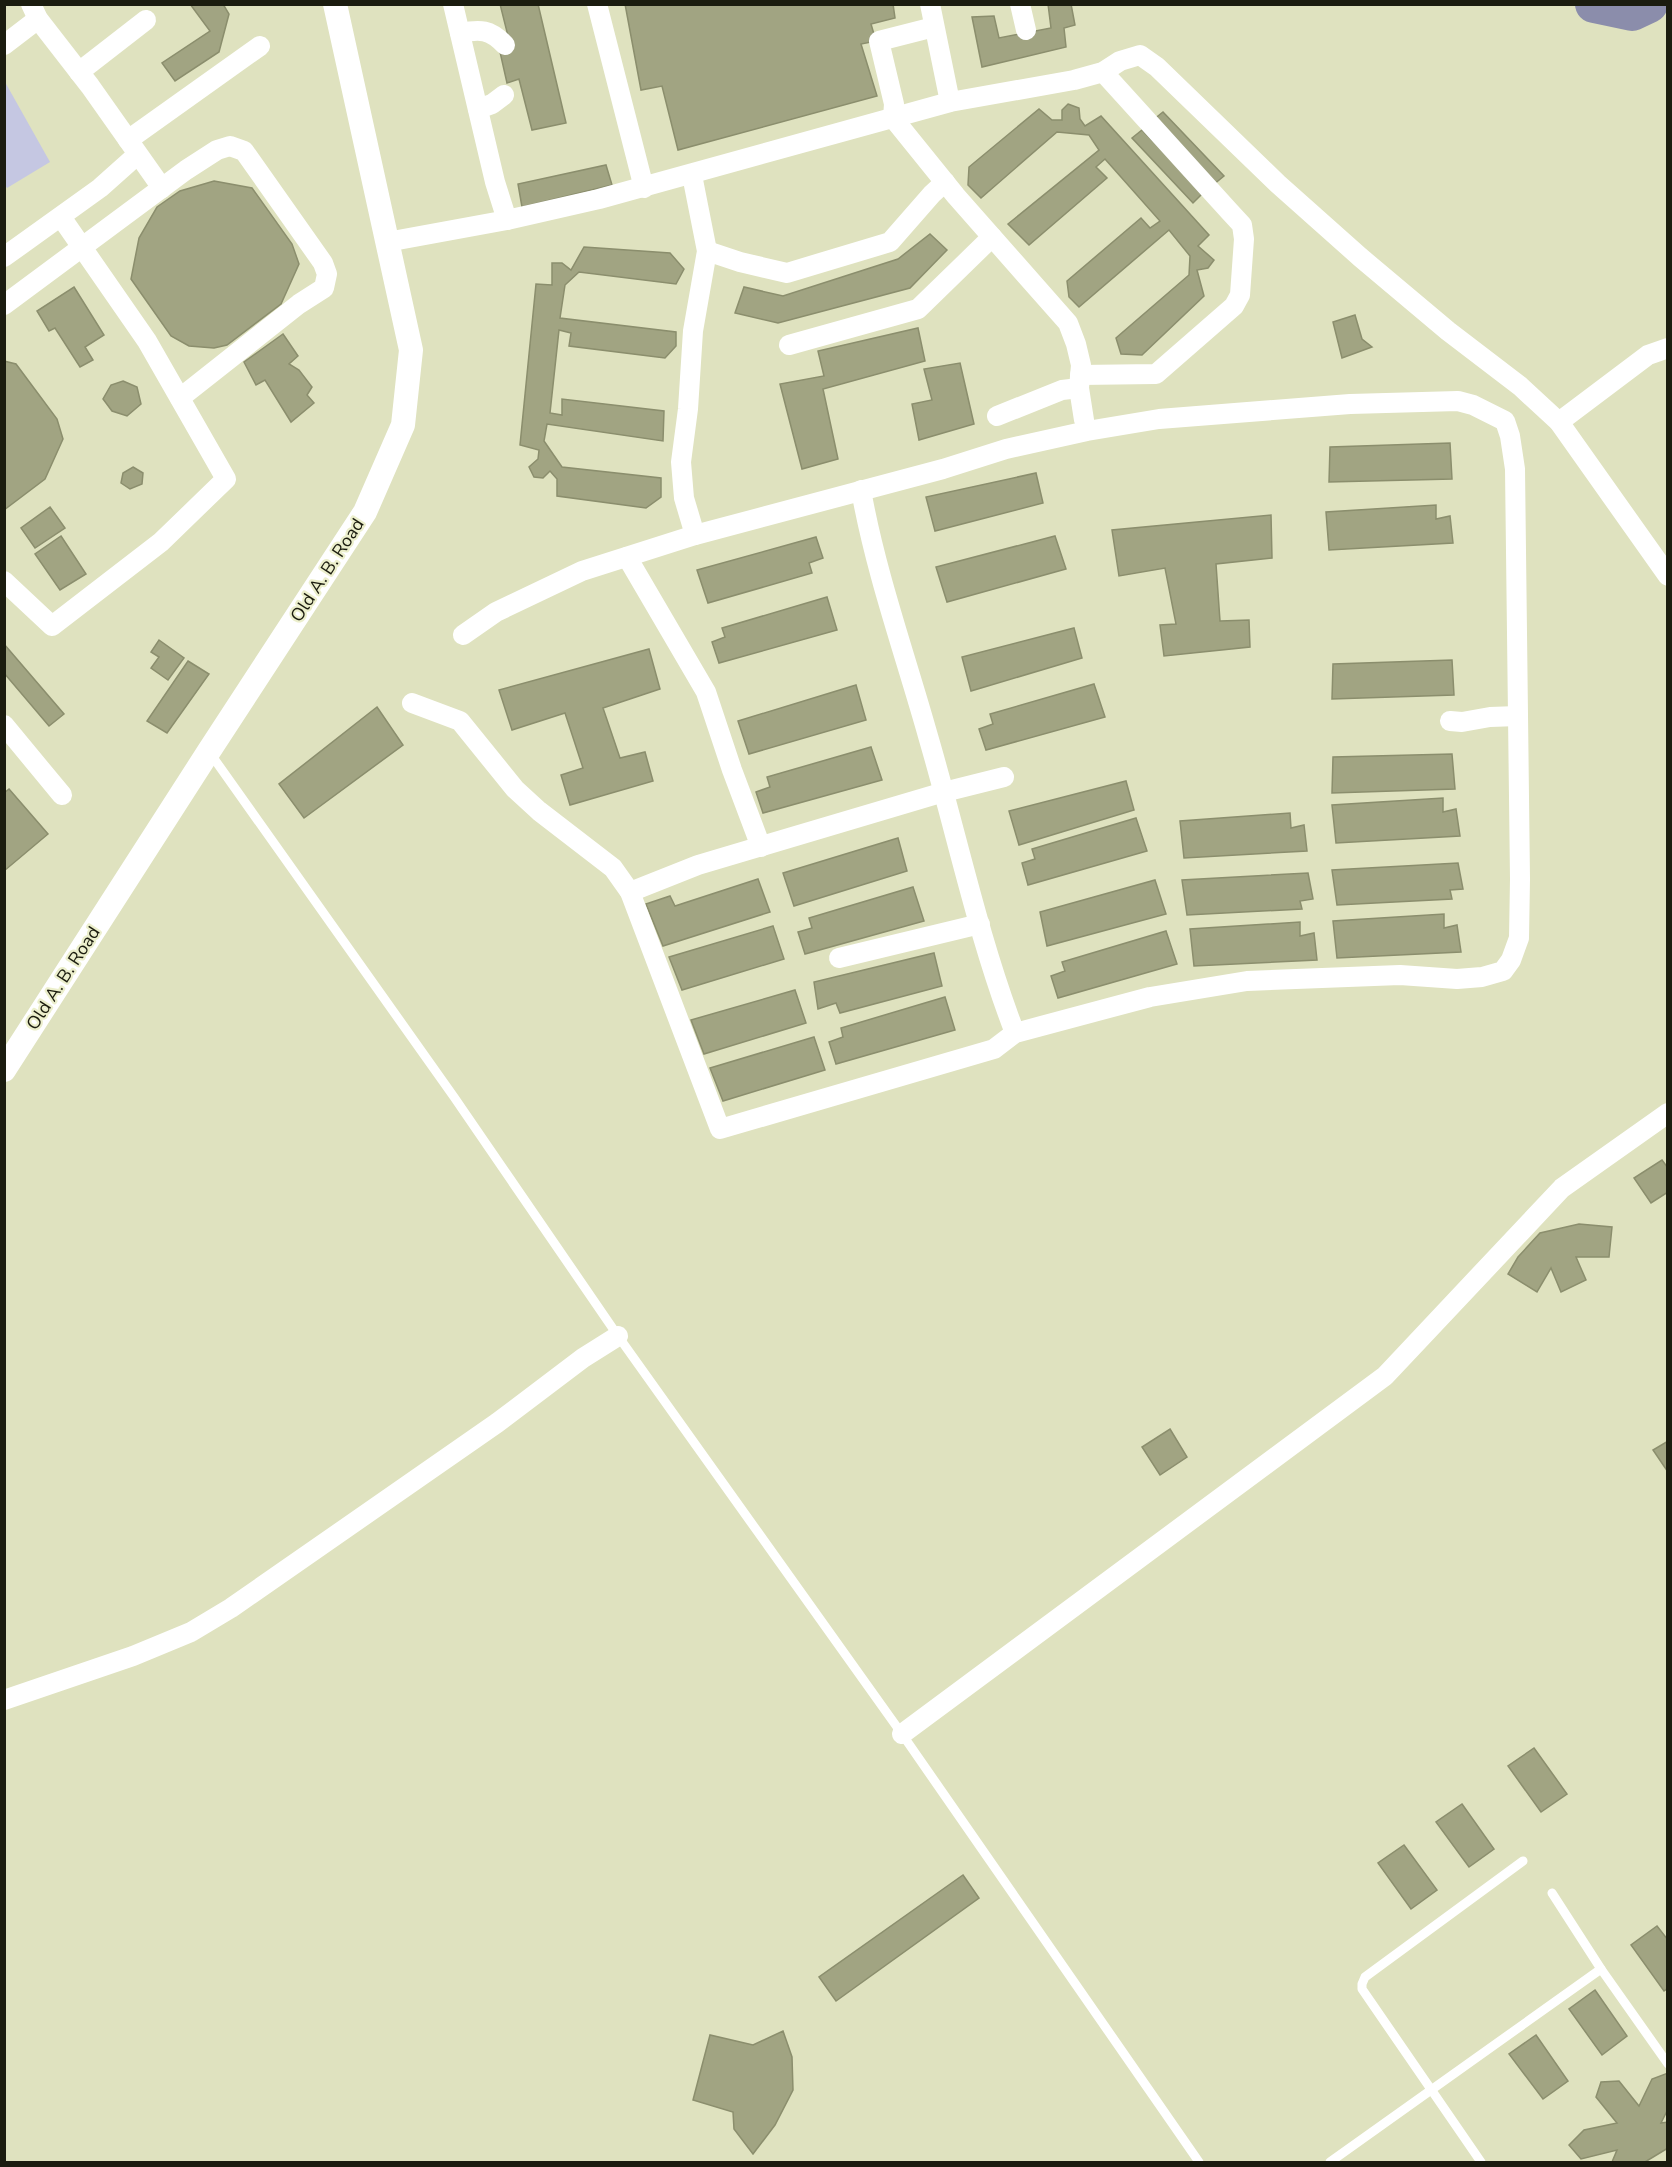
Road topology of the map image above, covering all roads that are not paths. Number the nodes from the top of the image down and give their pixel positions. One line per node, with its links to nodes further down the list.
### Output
1 (335, 4): 28 (street, Old A. B. Road)
2 (453, 4): 10 (street)
3 (597, 4): 24 (street)
4 (930, 4): 8 (street)
5 (1020, 4): 9 (street)
6 (34, 12): 11 (street); 14 (street)
7 (146, 20): 14 (street)
8 (934, 27): 17 (street); 19 (street)
9 (1026, 30)
10 (460, 33): 12 (street); 18 (street)
11 (4, 45)
12 (505, 45)
13 (260, 46): 20 (street)
14 (79, 72): 20 (street)
15 (1103, 72): 17 (street); 35 (street); 39 (street)
16 (504, 95): 18 (street)
17 (950, 102): 19 (street)
18 (478, 109): 26 (street)
19 (893, 118): 21 (street); 22 (street)
20 (132, 147): 23 (street); 25 (street)
21 (692, 175): 24 (street); 30 (street)
22 (945, 182): 27 (street); 30 (street)
23 (162, 188): 29 (street); 36 (street)
24 (644, 188): 26 (street)
25 (61, 217): 29 (street); 31 (street)
26 (507, 220): 28 (street)
27 (992, 237): 33 (street); 35 (street)
28 (387, 242): 50 (street, Old A. B. Road)
29 (83, 249): 32 (street); 36 (street)
30 (707, 251): 41 (street)
31 (4, 257)
32 (4, 305)
33 (789, 345)
34 (1668, 348): 39 (street)
35 (1079, 382): 37 (street); 38 (street)
36 (180, 398): 44 (street)
37 (997, 416)
38 (1084, 420)
39 (1559, 422): 43 (street)
40 (861, 490): 41 (street); 47 (street); 52 (street)
41 (695, 535): 42 (street)
42 (627, 557): 45 (street); 54 (street)
43 (1668, 576)
44 (4, 581)
45 (464, 635)
46 (412, 703): 55 (street)
47 (1518, 716): 48 (street); 58 (street)
48 (1450, 721)
49 (4, 725): 53 (street)
50 (209, 751): 59 (street, Old A. B. Road); 61 (lane)
51 (1004, 777): 52 (street)
52 (944, 792): 54 (street); 56 (street)
53 (62, 795)
54 (761, 847): 55 (street)
55 (630, 892): 58 (street)
56 (980, 924): 57 (street); 58 (street)
57 (839, 958)
58 (1015, 1033)
59 (4, 1070)
60 (1668, 1113): 63 (street)
61 (618, 1336): 62 (street); 63 (lane)
62 (4, 1700)
63 (902, 1734): 69 (lane)
64 (1523, 1861): 68 (lane)
65 (1552, 1893): 66 (lane)
66 (1601, 1969): 67 (lane); 68 (lane)
67 (1668, 2064)
68 (1431, 2091): 70 (lane); 71 (lane)
69 (1199, 2163)
70 (1330, 2163)
71 (1481, 2163)

